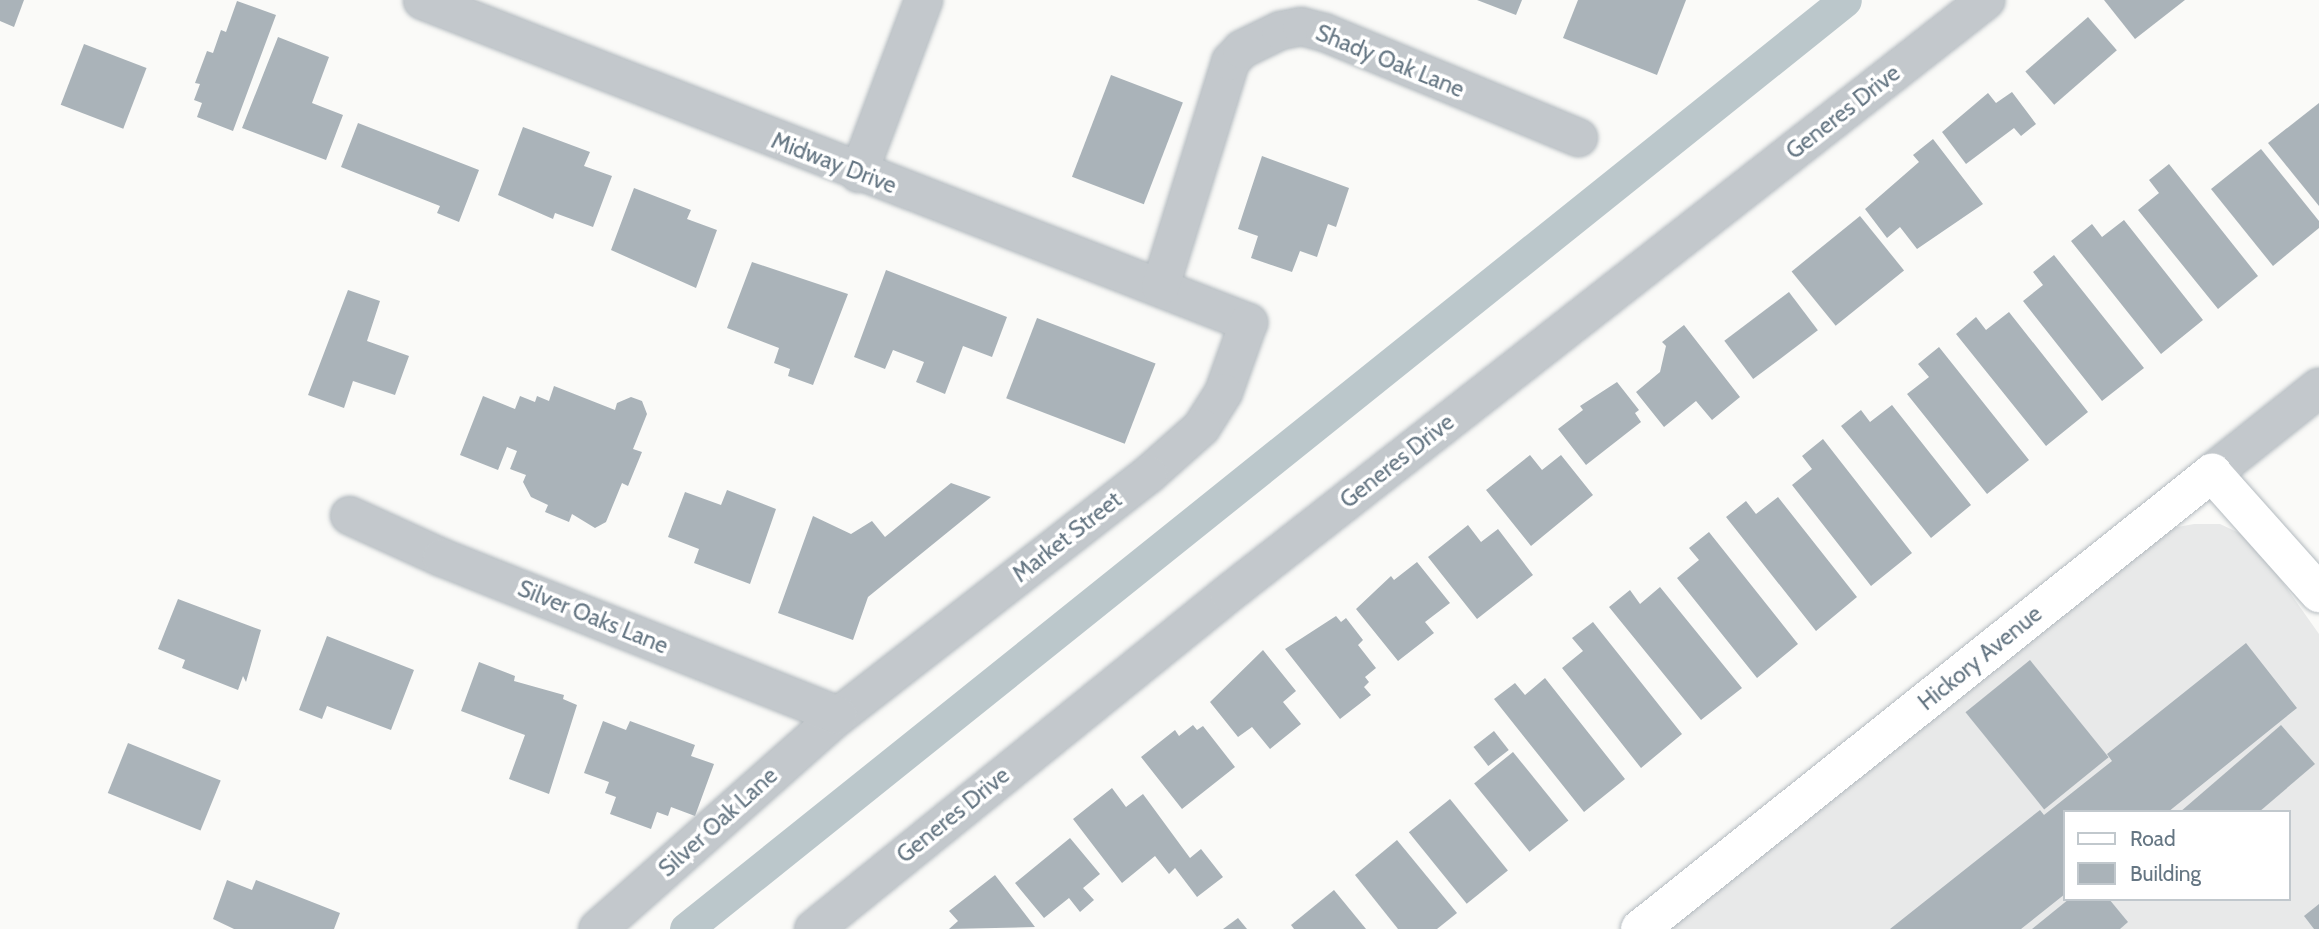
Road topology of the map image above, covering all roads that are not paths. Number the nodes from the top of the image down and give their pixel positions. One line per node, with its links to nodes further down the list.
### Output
1 (422, 0): 5 (street, Midway Drive)
2 (923, 0): 5 (street)
3 (1985, 0): 14 (street, Generes Drive)
4 (1578, 137): 6 (street, Shady Oak Lane)
5 (858, 173): 6 (street, Midway Drive)
6 (1160, 286): 7 (street, Midway Drive)
7 (1248, 322): 12 (street, Market Street)
8 (2319, 388): 9 (street, Hickory Avenue)
9 (2212, 473): 11 (main road); 15 (main road, Hickory Avenue)
10 (349, 515): 12 (street, Silver Oaks Lane)
11 (2319, 593)
12 (838, 715): 13 (street, Silver Oak Lane)
13 (597, 929)
14 (813, 929)
15 (1640, 929)

